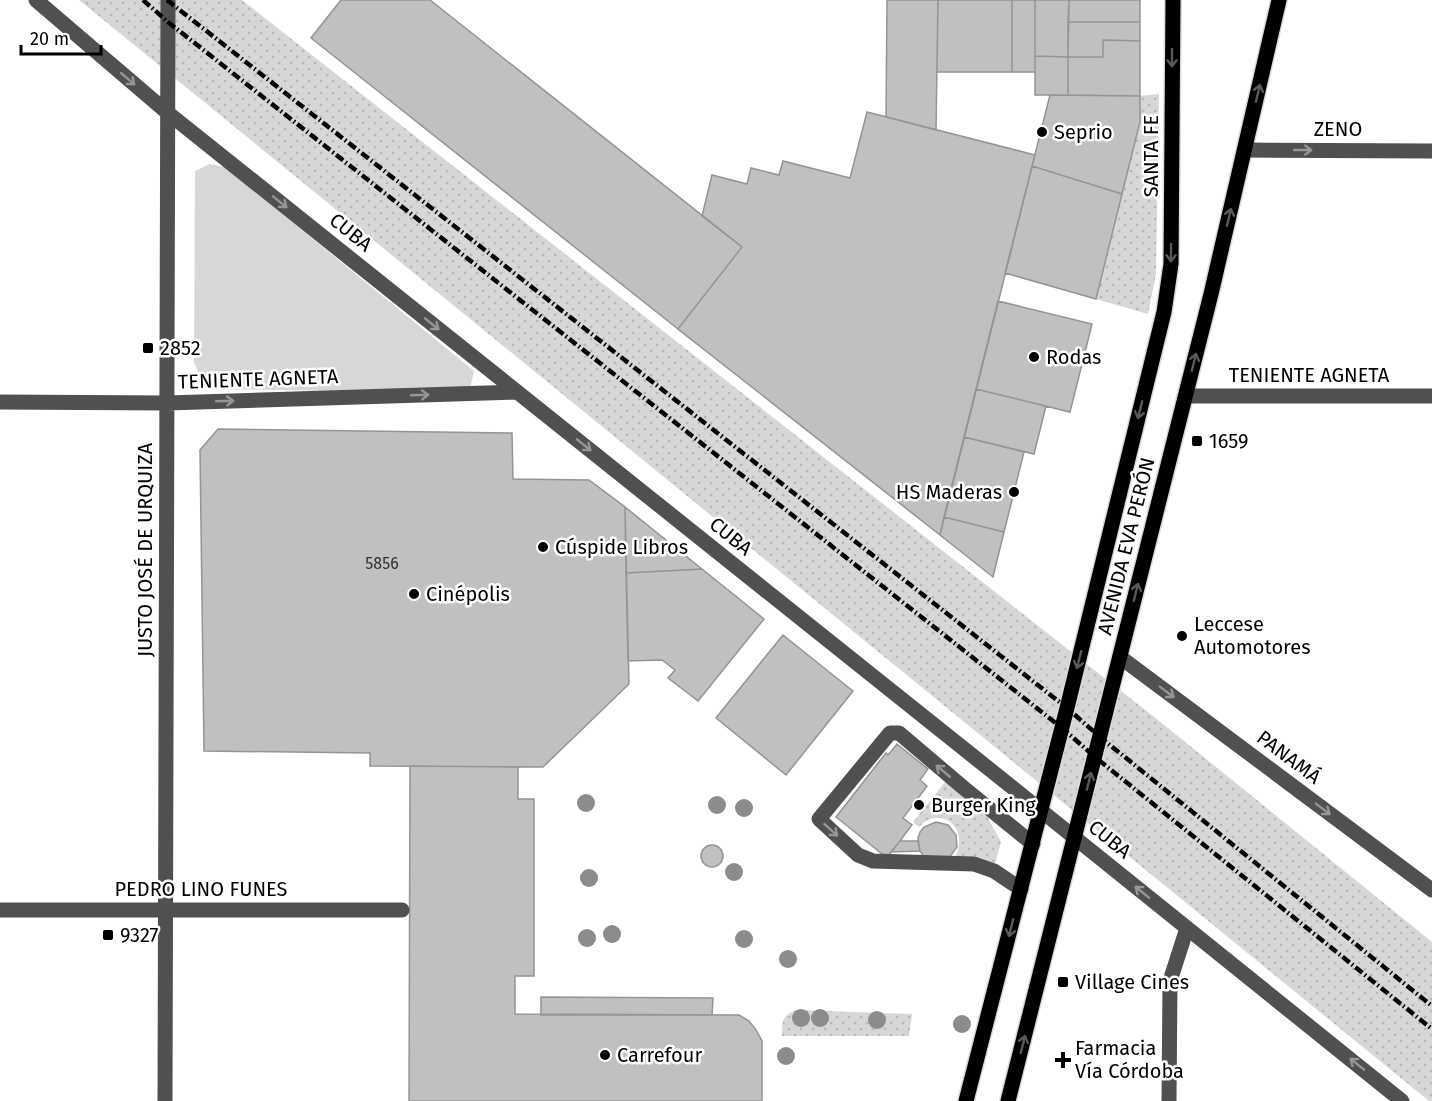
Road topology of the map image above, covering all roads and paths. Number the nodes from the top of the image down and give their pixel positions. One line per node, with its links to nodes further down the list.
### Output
1 (36, 0): 5 (street, CUBA, one-way to 5)
2 (168, 0): 5 (street, JUSTO JOSÉ DE URQUIZA)
3 (1173, 0): 8 (main road, SANTA FE, one-way to 8)
4 (1279, 0): 6 (main road, AVENIDA EVA PERÓN, one-way to 4)
5 (168, 113): 9 (street, CUBA, one-way to 9); 13 (street, JUSTO JOSÉ DE URQUIZA)
6 (1245, 150): 7 (street, ZENO, one-way to 7); 10 (main road, AVENIDA EVA PERÓN, one-way to 6)
7 (1432, 151)
8 (1164, 312): 15 (main road, AVENIDA EVA PERÓN, one-way to 15)
9 (517, 392): 13 (street, TENIENTE AGNETA, one-way to 9); 15 (street, CUBA, one-way to 15)
10 (1186, 396): 11 (street, TENIENTE AGNETA); 14 (main road, AVENIDA EVA PERÓN, one-way to 10)
11 (1432, 396)
12 (0, 402): 13 (street, TENIENTE AGNETA)
13 (167, 403): 21 (street, JUSTO JOSÉ DE URQUIZA)
14 (1120, 657): 16 (main road, AVENIDA EVA PERÓN, one-way to 14); 19 (street, PANAMÁ, one-way to 19)
15 (1041, 810): 16 (street, CUBA); 17 (main road, AVENIDA EVA PERÓN)
16 (1075, 838): 23 (street, CUBA, one-way to 16); 26 (main road, AVENIDA EVA PERÓN, one-way to 16)
17 (1033, 844): 18 (main road, AVENIDA EVA PERÓN); 18 (street, one-way to 18)
18 (1021, 890): 25 (main road, AVENIDA EVA PERÓN, one-way to 25)
19 (1432, 890)
20 (0, 910): 21 (street, PEDRO LINO FUNES)
21 (166, 910): 22 (street, PEDRO LINO FUNES); 24 (street, JUSTO JOSÉ DE URQUIZA)
22 (402, 910)
23 (1187, 928): 27 (street); 28 (street, CUBA, one-way to 23)
24 (165, 1101)
25 (966, 1101)
26 (1008, 1101)
27 (1169, 1101)
28 (1402, 1101)

